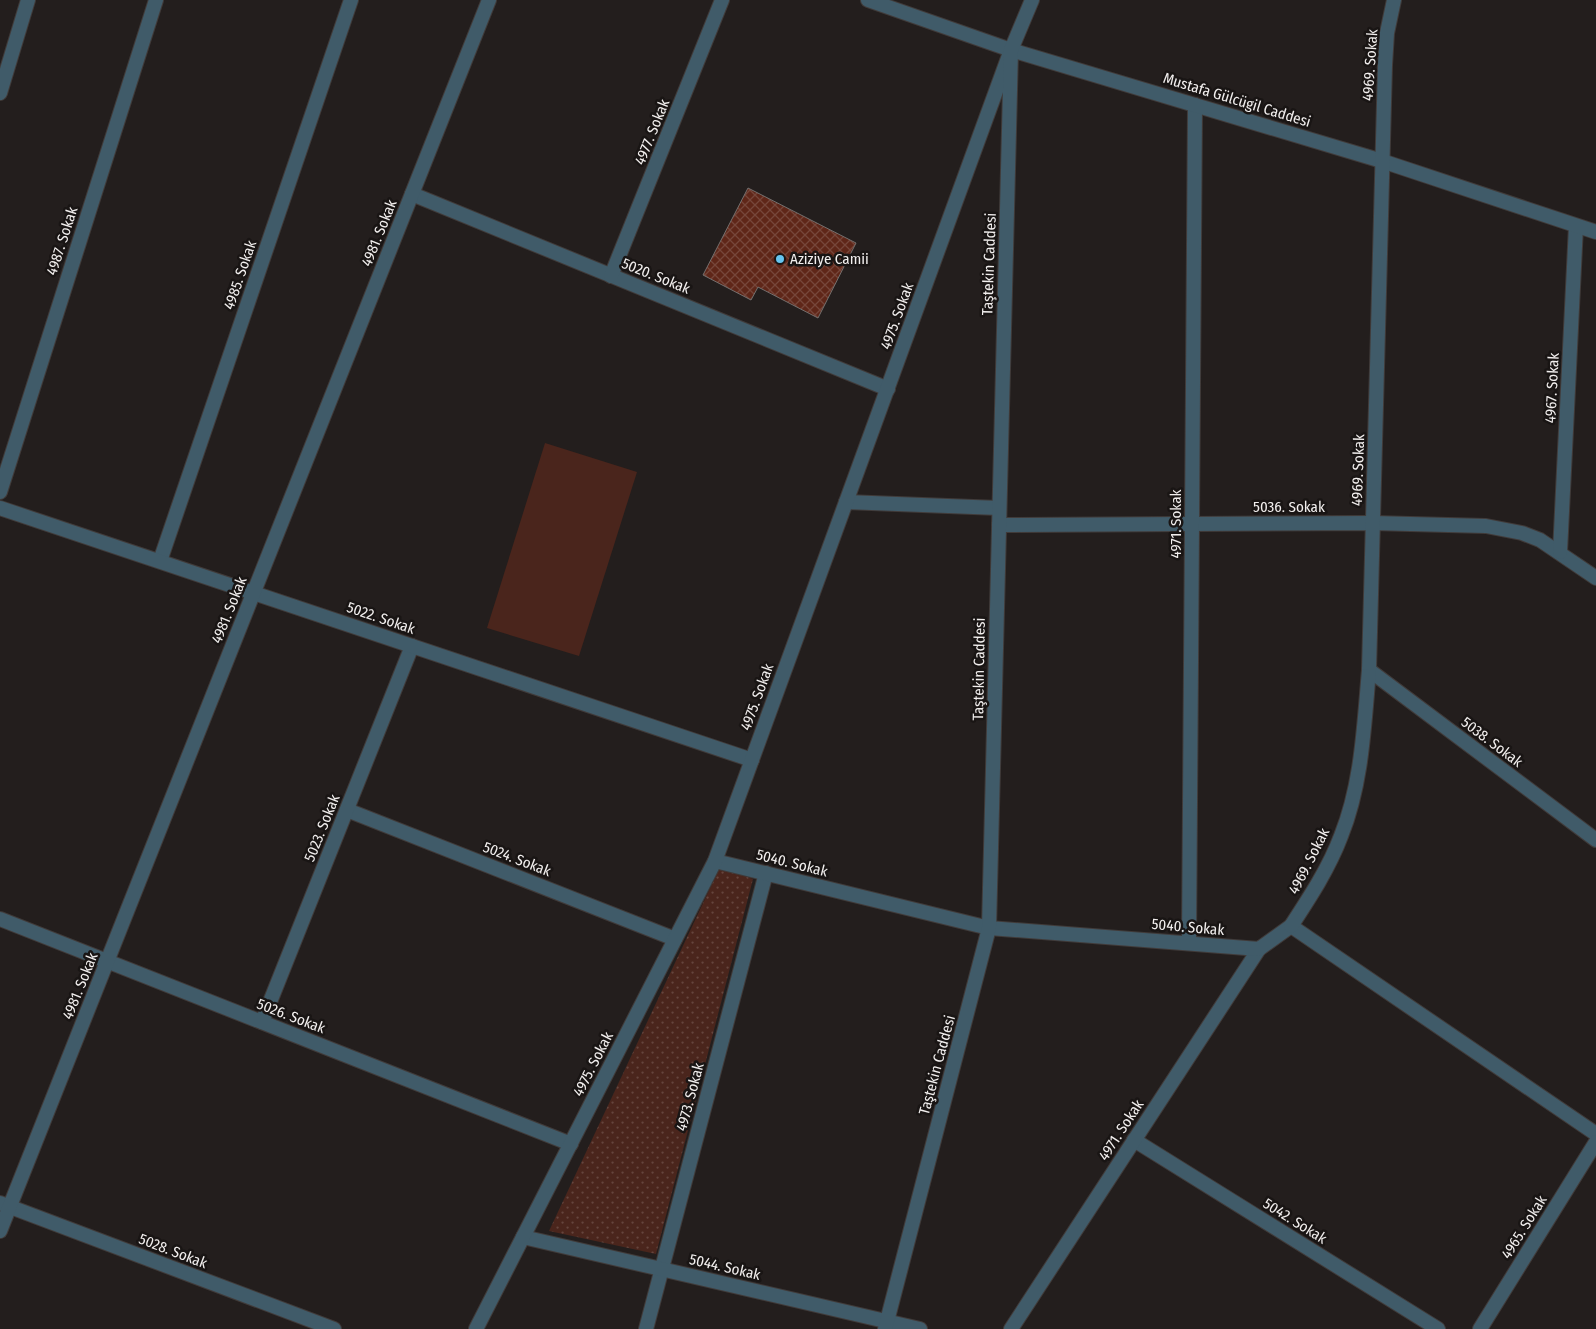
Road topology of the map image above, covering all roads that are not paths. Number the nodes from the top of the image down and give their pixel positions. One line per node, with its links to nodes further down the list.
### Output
1 (28, 0): 10 (street)
2 (156, 0): 18 (street, 4987. Sokak)
3 (351, 0): 26 (street, 4985. Sokak)
4 (488, 0): 13 (street, 4981. Sokak)
5 (722, 0): 16 (street, 4977. Sokak)
6 (868, 0): 9 (street, Mustafa Gülcügil Caddesi)
7 (1032, 0): 9 (street, Taştekin Caddesi)
8 (1394, 0): 12 (street, 4969. Sokak)
9 (1011, 50): 11 (street, Mustafa Gülcügil Caddesi); 17 (street, 4975. Sokak); 21 (street, Taştekin Caddesi)
10 (0, 93)
11 (1195, 105): 12 (street, Mustafa Gülcügil Caddesi); 23 (street, 4971. Sokak)
12 (1382, 161): 14 (street, Mustafa Gülcügil Caddesi); 22 (street, 4969. Sokak)
13 (412, 194): 16 (street, 5020. Sokak); 28 (street, 4981. Sokak)
14 (1576, 226): 15 (street, Mustafa Gülcügil Caddesi); 25 (street, 4967. Sokak)
15 (1596, 232)
16 (611, 276): 17 (street, 5020. Sokak)
17 (888, 389): 19 (street, 4975. Sokak)
18 (0, 492)
19 (846, 502): 21 (street); 31 (street, 4975. Sokak)
20 (0, 508): 26 (street, 5022. Sokak)
21 (999, 508): 24 (street, Taştekin Caddesi)
22 (1373, 523): 23 (street, 5036. Sokak); 25 (street, 5036. Sokak); 30 (street, 4969. Sokak)
23 (1192, 524): 24 (street, 5036. Sokak); 40 (street, 4971. Sokak)
24 (999, 525): 38 (street, Taştekin Caddesi)
25 (1560, 552): 27 (street, 5036. Sokak)
26 (160, 561): 28 (street, 5022. Sokak)
27 (1596, 578)
28 (253, 593): 29 (street, 5022. Sokak); 42 (street, 4981. Sokak)
29 (412, 646): 31 (street, 5022. Sokak); 32 (street, 5023. Sokak)
30 (1369, 670): 33 (street, 5038. Sokak); 37 (street, 4969. Sokak)
31 (752, 760): 34 (street, 4975. Sokak)
32 (347, 810): 39 (street, 5024. Sokak); 43 (street, 5023. Sokak)
33 (1596, 840)
34 (715, 861): 35 (street, 5040. Sokak); 39 (street, 4975. Sokak)
35 (766, 873): 38 (street, 5040. Sokak); 51 (street, 4973. Sokak)
36 (0, 919): 42 (street, 5026. Sokak)
37 (1291, 926): 41 (street); 44 (street)
38 (989, 928): 40 (street, 5040. Sokak); 52 (street, Taştekin Caddesi)
39 (675, 939): 47 (street, 4975. Sokak)
40 (1189, 943): 41 (street, 5040. Sokak)
41 (1259, 949): 45 (street, 4971. Sokak)
42 (107, 961): 43 (street, 5026. Sokak); 48 (street, 4981. Sokak)
43 (262, 1022): 47 (street, 5026. Sokak)
44 (1596, 1134)
45 (1134, 1140): 57 (street, 4971. Sokak); 58 (street, 5042. Sokak)
46 (1596, 1142): 59 (street, 4965. Sokak)
47 (571, 1144): 50 (street, 4975. Sokak)
48 (5, 1204): 49 (street, 4981. Sokak); 53 (street, 5028. Sokak)
49 (0, 1231)
50 (523, 1237): 51 (street, 5044. Sokak); 54 (street, 4975. Sokak)
51 (662, 1269): 52 (street, 5044. Sokak); 55 (street, 4973. Sokak)
52 (886, 1325): 56 (street, 5044. Sokak)
53 (334, 1329)
54 (476, 1329)
55 (646, 1329)
56 (920, 1329)
57 (1011, 1329)
58 (1438, 1329)
59 (1480, 1329)

